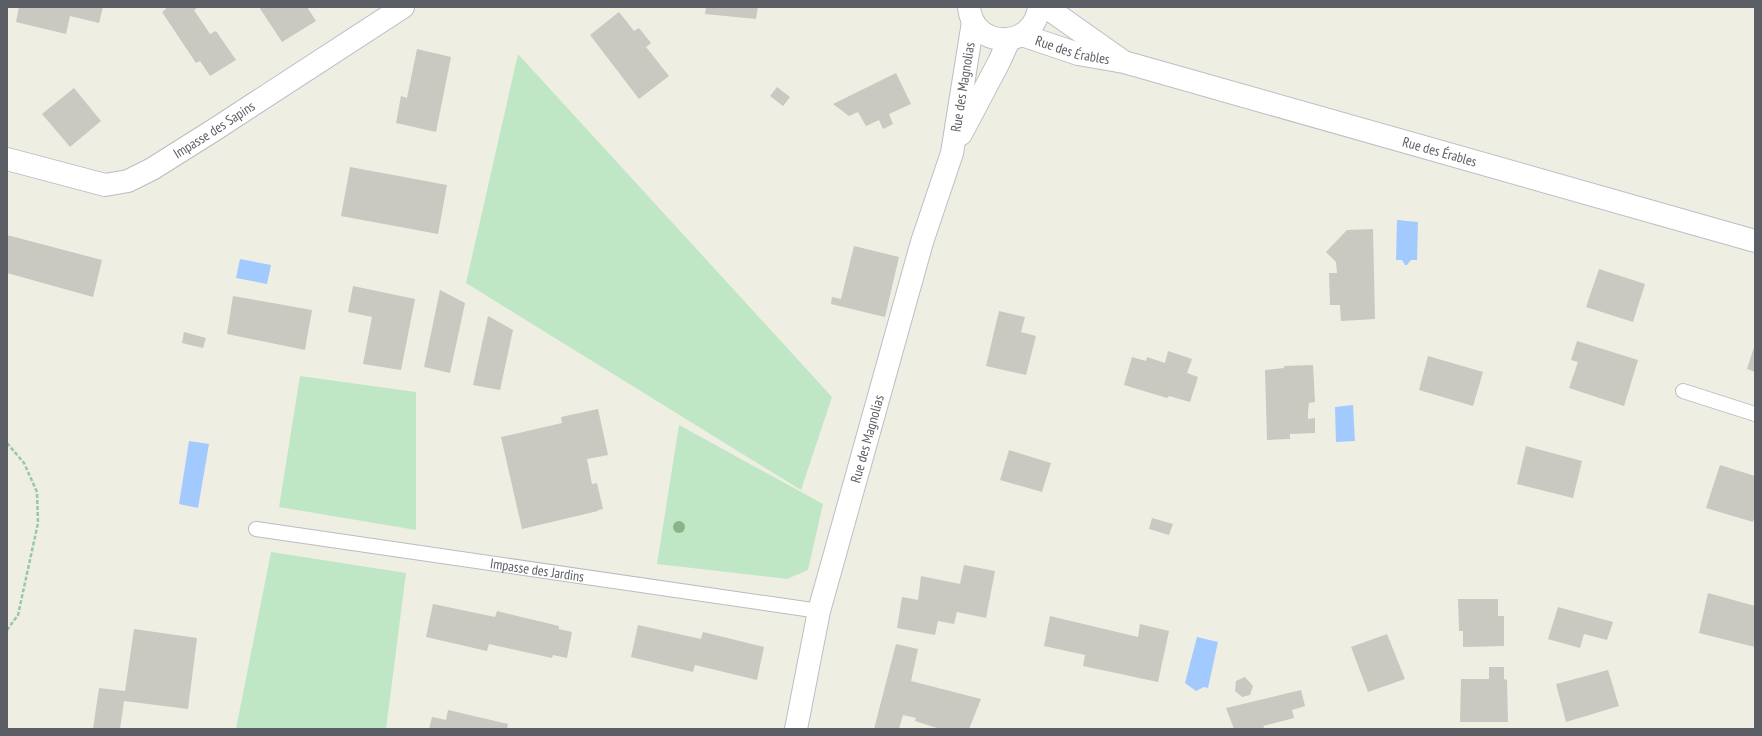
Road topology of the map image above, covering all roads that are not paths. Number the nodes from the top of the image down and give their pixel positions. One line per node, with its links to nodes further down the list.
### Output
1 (403, 7): 8 (street, Impasse des Sapins)
2 (1039, 7): 5 (street, Rue des Magnolias)
3 (1046, 7): 6 (street, Rue des Érables)
4 (967, 13): 5 (street, Rue des Érables); 7 (street, Rue des Magnolias)
5 (1015, 38): 6 (street, Rue des Érables); 7 (street, Rue des Magnolias)
6 (1124, 62): 9 (street, Rue des Érables)
7 (952, 153): 13 (street, Rue des Magnolias)
8 (7, 159)
9 (1755, 241)
10 (1683, 391): 11 (lane)
11 (1755, 414)
12 (256, 529): 13 (lane, Impasse des Jardins)
13 (819, 611): 14 (street, Rue des Magnolias)
14 (796, 729)

